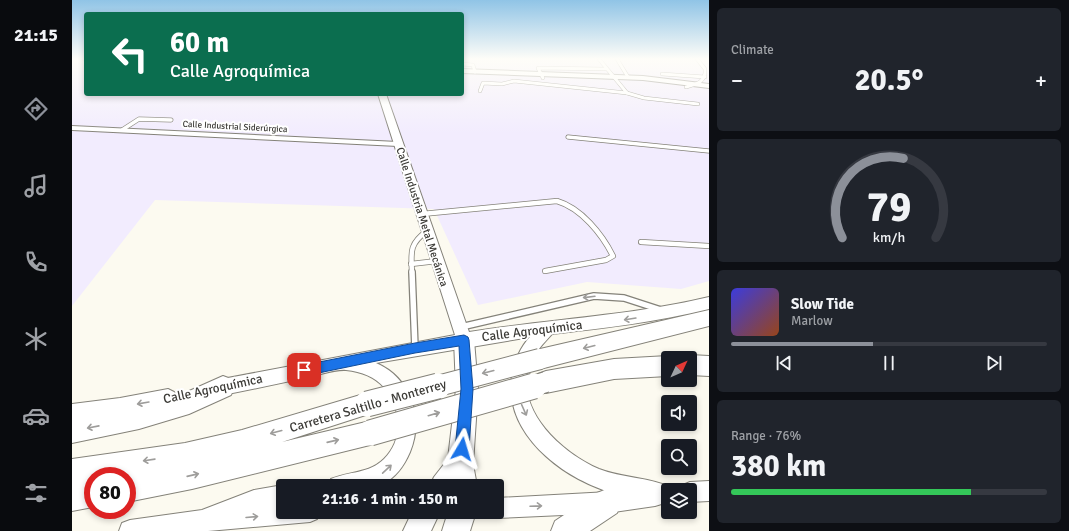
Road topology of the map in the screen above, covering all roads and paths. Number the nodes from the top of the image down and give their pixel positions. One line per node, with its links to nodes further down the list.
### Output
1 (483, 84): 9 (lane)
2 (540, 84): 10 (lane)
3 (620, 84): 10 (lane)
4 (643, 84): 7 (street)
5 (697, 84): 6 (street); 7 (lane)
6 (709, 86)
7 (686, 87): 8 (street)
8 (709, 90)
9 (480, 91)
10 (627, 93): 12 (lane)
11 (383, 96): 17 (street, Calle Industria Metal Mecánica)
12 (698, 104)
13 (171, 120): 15 (lane)
14 (72, 128): 15 (street, Calle Industrial Siderúrgica)
15 (122, 130): 17 (street, Calle Industrial Siderúrgica)
16 (568, 137): 18 (lane)
17 (398, 144): 19 (street, Calle Industria Metal Mecánica)
18 (709, 151)
19 (421, 214): 20 (street, Calle Industria Metal Mecánica); 25 (lane)
20 (427, 232): 23 (street, Calle Industria Metal Mecánica); 24 (lane)
21 (641, 242): 22 (lane)
22 (709, 246)
23 (437, 261): 24 (lane); 30 (street, Calle Industria Metal Mecánica)
24 (411, 264): 31 (lane)
25 (545, 271)
26 (709, 303): 27 (street, Calle Agroquímica)
27 (667, 313): 29 (street, Calle Agroquímica, one-way to 29); 30 (lane, one-way to 30)
28 (709, 318): 39 (highway, Carretera Saltillo - Monterrey, one-way to 39, bridge)
29 (549, 327): 30 (street, Calle Agroquímica); 45 (street, one-way to 45)
30 (462, 334): 31 (street, Calle Agroquímica); 40 (highway)
31 (415, 348): 32 (street, Calle Agroquímica)
32 (346, 362): 36 (street, Calle Agroquímica); 41 (street, one-way to 32)
33 (697, 365): 35 (highway)
34 (661, 366): 42 (highway, Carretera Saltillo - Monterrey, one-way to 34, bridge)
35 (709, 366)
36 (223, 387): 37 (street, Calle Agroquímica, one-way to 37); 38 (highway, one-way to 38)
37 (72, 413)
38 (72, 431)
39 (72, 472)
40 (462, 475)
41 (372, 479)
42 (136, 487)
43 (709, 490): 44 (street)
44 (697, 491)
45 (661, 493)
46 (661, 495): 50 (street)
47 (84, 496): 49 (highway)
48 (276, 496): 55 (street)
49 (72, 498)
50 (607, 503): 51 (street, one-way to 50); 59 (highway)
51 (504, 508)
52 (276, 515): 55 (street, one-way to 52)
53 (422, 519): 57 (highway)
54 (460, 519): 58 (highway)
55 (201, 521): 56 (street)
56 (130, 531)
57 (416, 531)
58 (456, 531)
59 (565, 531)

